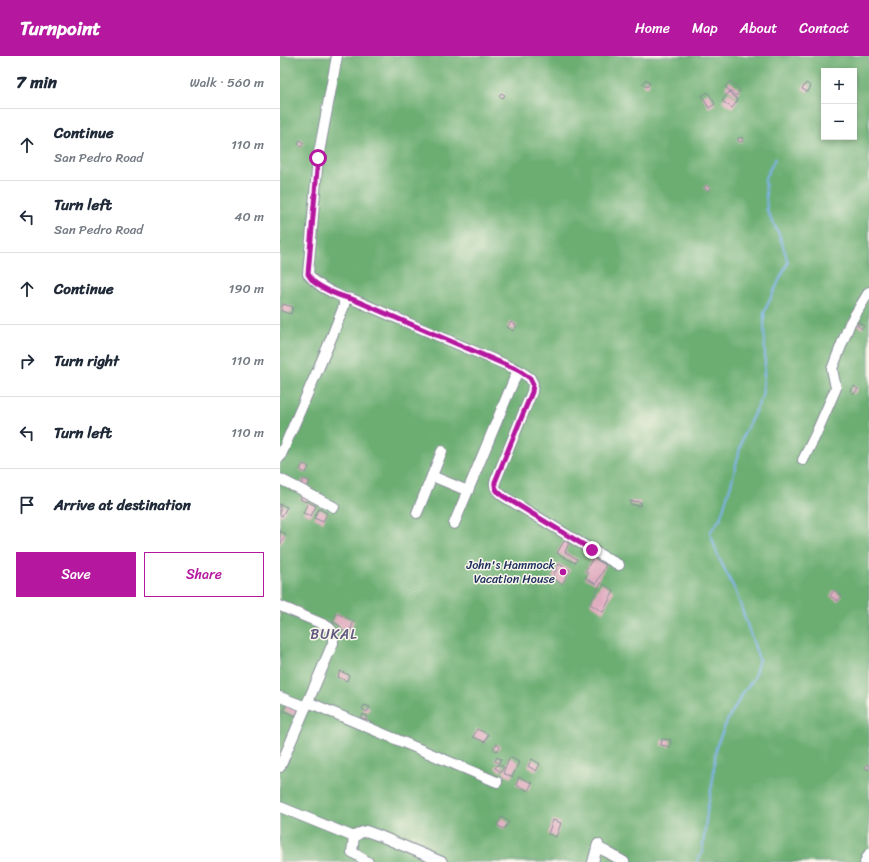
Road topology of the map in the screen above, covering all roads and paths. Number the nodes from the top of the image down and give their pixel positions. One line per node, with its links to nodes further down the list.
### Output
1 (337, 56): 3 (street)
2 (869, 292): 7 (street)
3 (344, 298): 4 (street); 6 (street)
4 (518, 370): 10 (street); 14 (street)
5 (442, 451): 8 (street)
6 (280, 457)
7 (803, 460)
8 (432, 476): 10 (street); 12 (street)
9 (280, 479): 11 (street)
10 (468, 491): 13 (street)
11 (334, 507)
12 (417, 513)
13 (454, 524)
14 (620, 565)
15 (280, 606): 17 (street)
16 (280, 697): 17 (street)
17 (307, 704): 18 (street); 19 (street)
18 (280, 767)
19 (497, 782)
20 (280, 807): 21 (street)
21 (354, 837): 23 (street); 24 (street)
22 (869, 854): 27 (street)
23 (368, 862)
24 (442, 862)
25 (593, 862): 26 (street)
26 (624, 862)
27 (865, 862)

